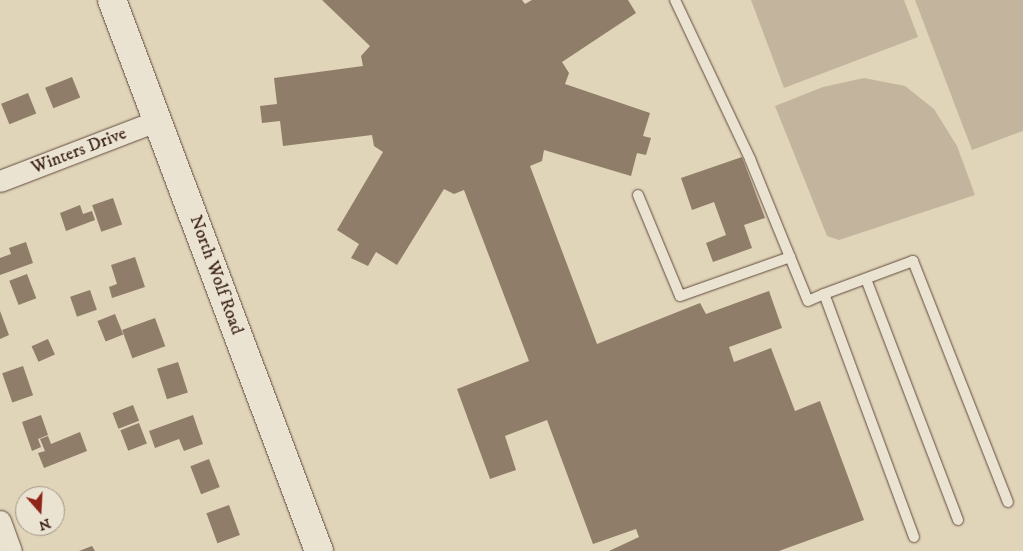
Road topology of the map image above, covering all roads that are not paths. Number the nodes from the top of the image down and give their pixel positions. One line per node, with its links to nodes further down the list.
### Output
1 (112, 0): 3 (main road, North Wolf Road)
2 (676, 0): 6 (lane)
3 (159, 120): 4 (street, Winters Drive); 14 (main road, North Wolf Road)
4 (0, 181)
5 (638, 195): 6 (lane)
6 (790, 257): 8 (lane)
7 (866, 279): 8 (lane); 9 (lane); 10 (lane)
8 (824, 294): 12 (lane)
9 (1008, 502)
10 (958, 520)
11 (0, 521): 13 (street)
12 (914, 537)
13 (11, 551)
14 (319, 551)

